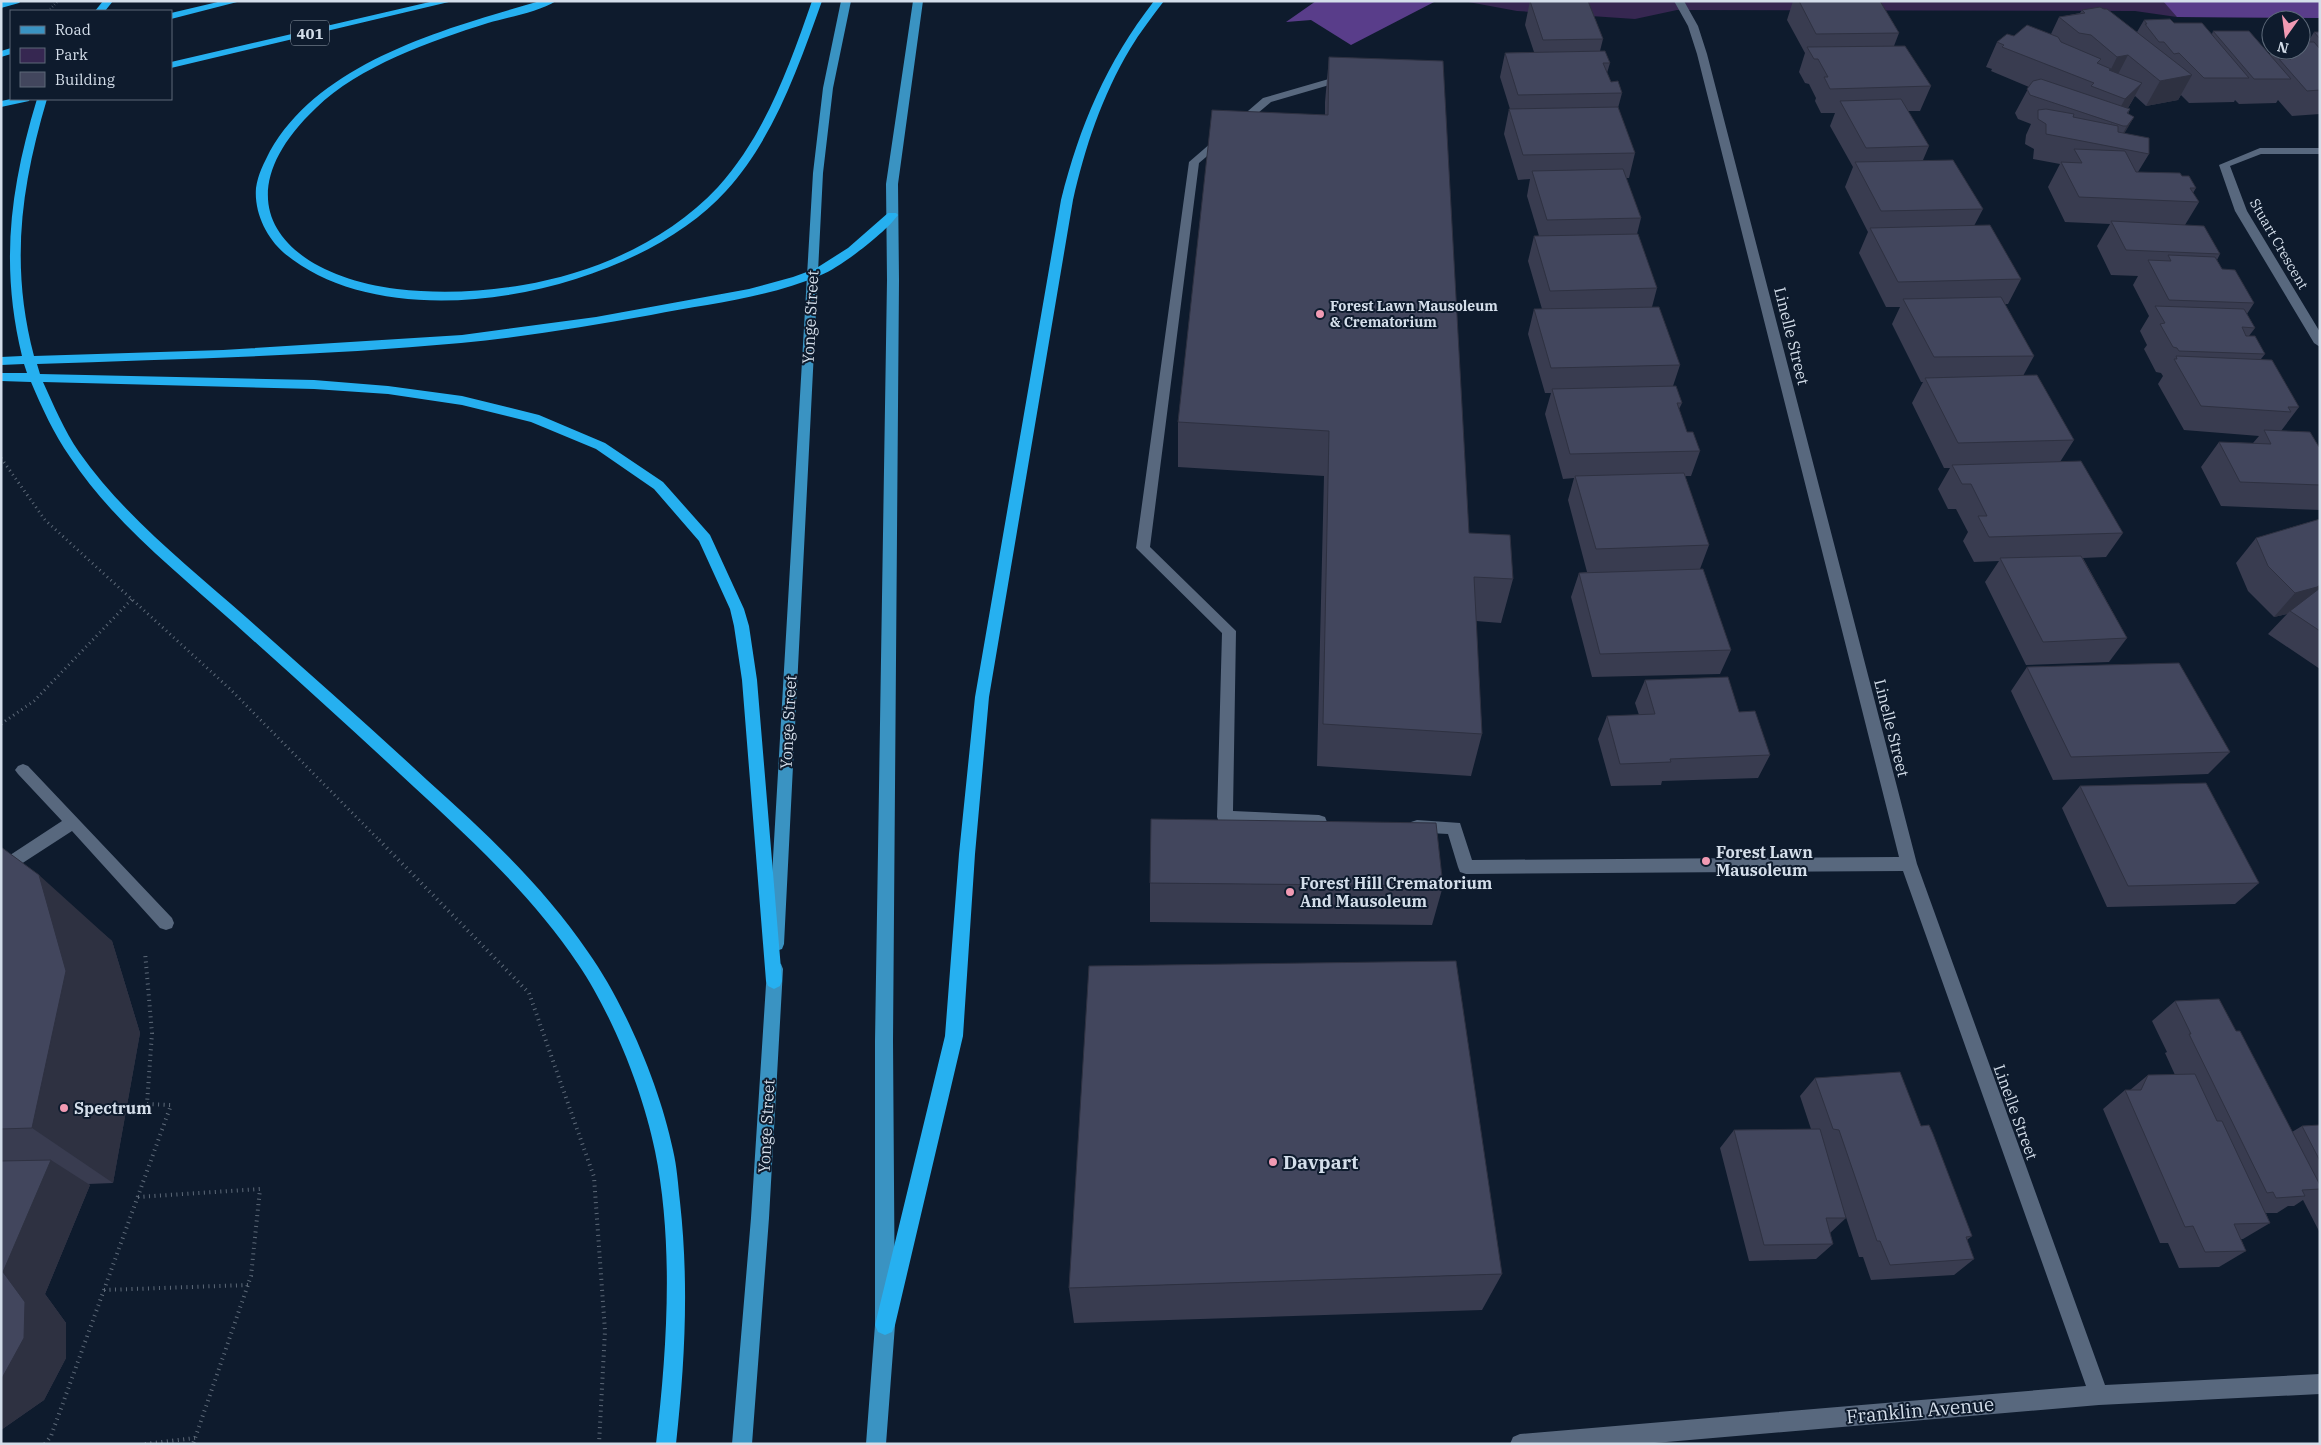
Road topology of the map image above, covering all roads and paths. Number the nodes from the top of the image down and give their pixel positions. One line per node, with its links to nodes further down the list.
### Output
1 (16, 1): 11 (highway)
2 (58, 1): 12 (path)
3 (236, 1): 13 (highway)
4 (448, 1): 14 (highway, 401)
5 (551, 1): 6 (highway)
6 (817, 1)
7 (846, 1): 21 (main road, Yonge Street)
8 (918, 1): 20 (main road)
9 (1159, 1): 40 (highway)
10 (1679, 1): 32 (street, Linelle Street)
11 (1, 4)
12 (49, 10)
13 (172, 16)
14 (172, 65)
15 (1348, 77): 30 (street)
16 (20, 100): 18 (highway)
17 (41, 100): 48 (highway)
18 (1, 104)
19 (2320, 151): 22 (street, Stuart Crescent)
20 (892, 215): 21 (highway); 40 (main road)
21 (812, 275): 23 (highway); 36 (main road, Yonge Street)
22 (2320, 343)
23 (1, 361)
24 (1, 377): 36 (highway)
25 (1, 458): 26 (path)
26 (132, 599): 27 (path); 47 (path)
27 (1, 724)
28 (23, 770): 29 (street)
29 (73, 822): 33 (street); 34 (street)
30 (1333, 823)
31 (1408, 826): 32 (street)
32 (1909, 864): 42 (street, Linelle Street)
33 (1, 870)
34 (149, 905): 35 (street); 37 (path)
35 (166, 923)
36 (774, 981): 49 (main road, Yonge Street)
37 (138, 1197): 38 (path); 39 (path)
38 (248, 1285): 39 (path); 43 (path)
39 (104, 1290): 44 (path)
40 (885, 1325): 50 (main road)
41 (2320, 1384): 42 (street, Franklin Avenue)
42 (2099, 1395): 51 (street, Franklin Avenue)
43 (195, 1438): 45 (path); 46 (path)
44 (45, 1444)
45 (145, 1444)
46 (193, 1444)
47 (599, 1444)
48 (666, 1444)
49 (742, 1444)
50 (876, 1444)
51 (1520, 1444)

